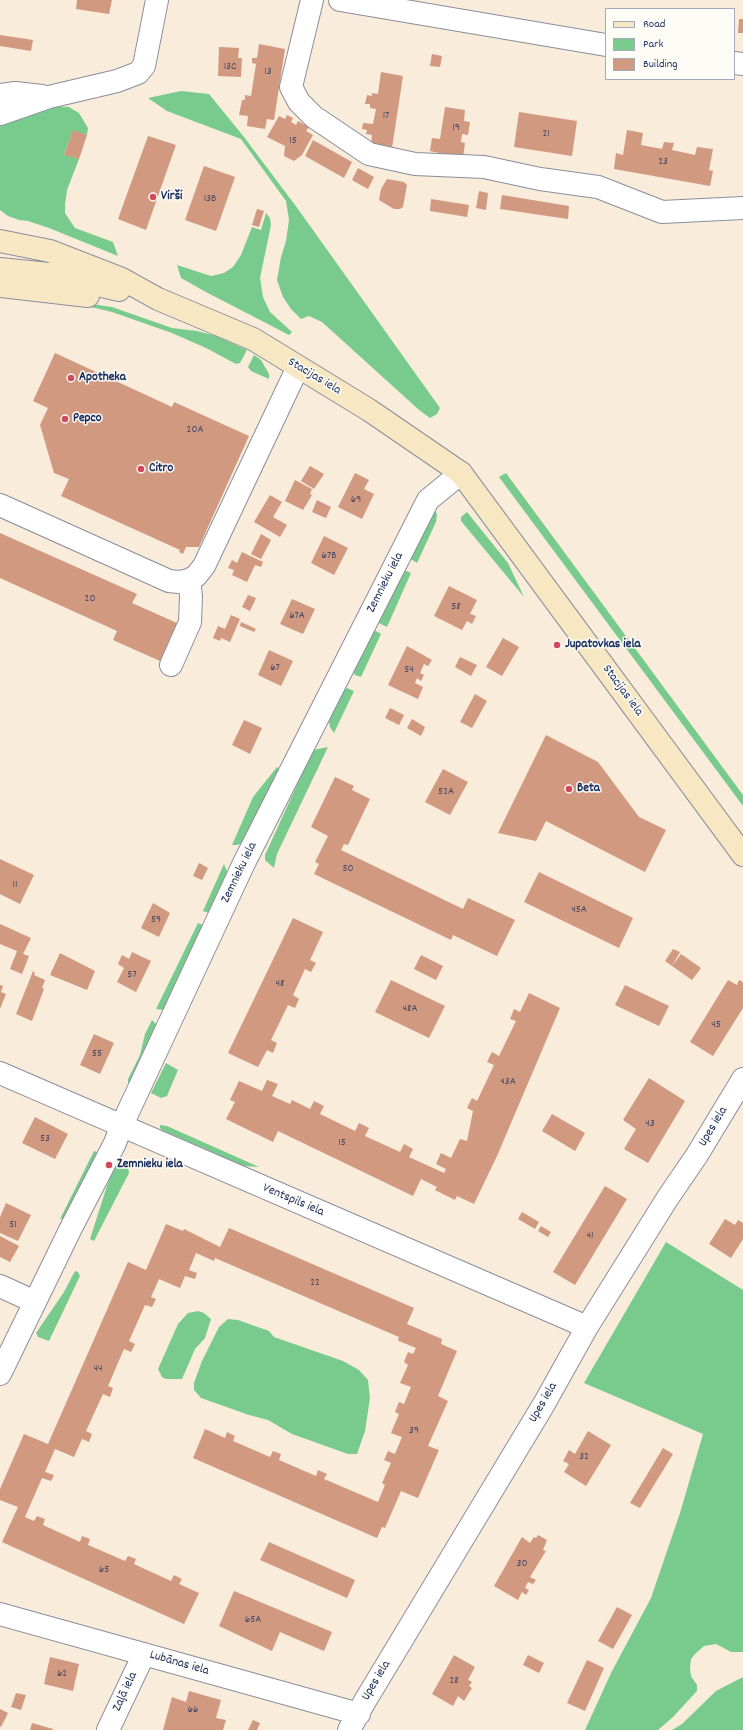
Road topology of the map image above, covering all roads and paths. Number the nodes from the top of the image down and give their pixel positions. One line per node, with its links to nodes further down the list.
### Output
1 (157, 0): 6 (street)
2 (312, 0): 8 (street)
3 (340, 0): 4 (street)
4 (605, 45)
5 (0, 95): 6 (street)
6 (49, 97): 7 (street)
7 (0, 114)
8 (743, 208)
9 (0, 241): 13 (main road, Stacijas iela)
10 (0, 269): 12 (main road, Stacijas iela)
11 (0, 286): 12 (main road)
12 (123, 291): 13 (main road, Stacijas iela)
13 (158, 299): 14 (main road, Stacijas iela)
14 (298, 367): 15 (main road, Stacijas iela); 17 (street)
15 (466, 480): 19 (main road, Stacijas iela); 22 (street, Zemnieku iela)
16 (0, 505): 17 (street)
17 (189, 580): 18 (street)
18 (171, 665)
19 (743, 856)
20 (0, 1073): 22 (street, Ventspils iela)
21 (743, 1079): 25 (street, Upes iela)
22 (120, 1127): 24 (street, Zemnieku iela); 25 (street, Ventspils iela)
23 (0, 1286): 24 (street)
24 (34, 1302): 26 (street, Zemnieku iela)
25 (587, 1327): 29 (street, Upes iela)
26 (0, 1374)
27 (0, 1614): 28 (street, Lubānas iela)
28 (144, 1654): 29 (street, Lubānas iela); 30 (street, Zaļā iela)
29 (354, 1722)
30 (108, 1730)

